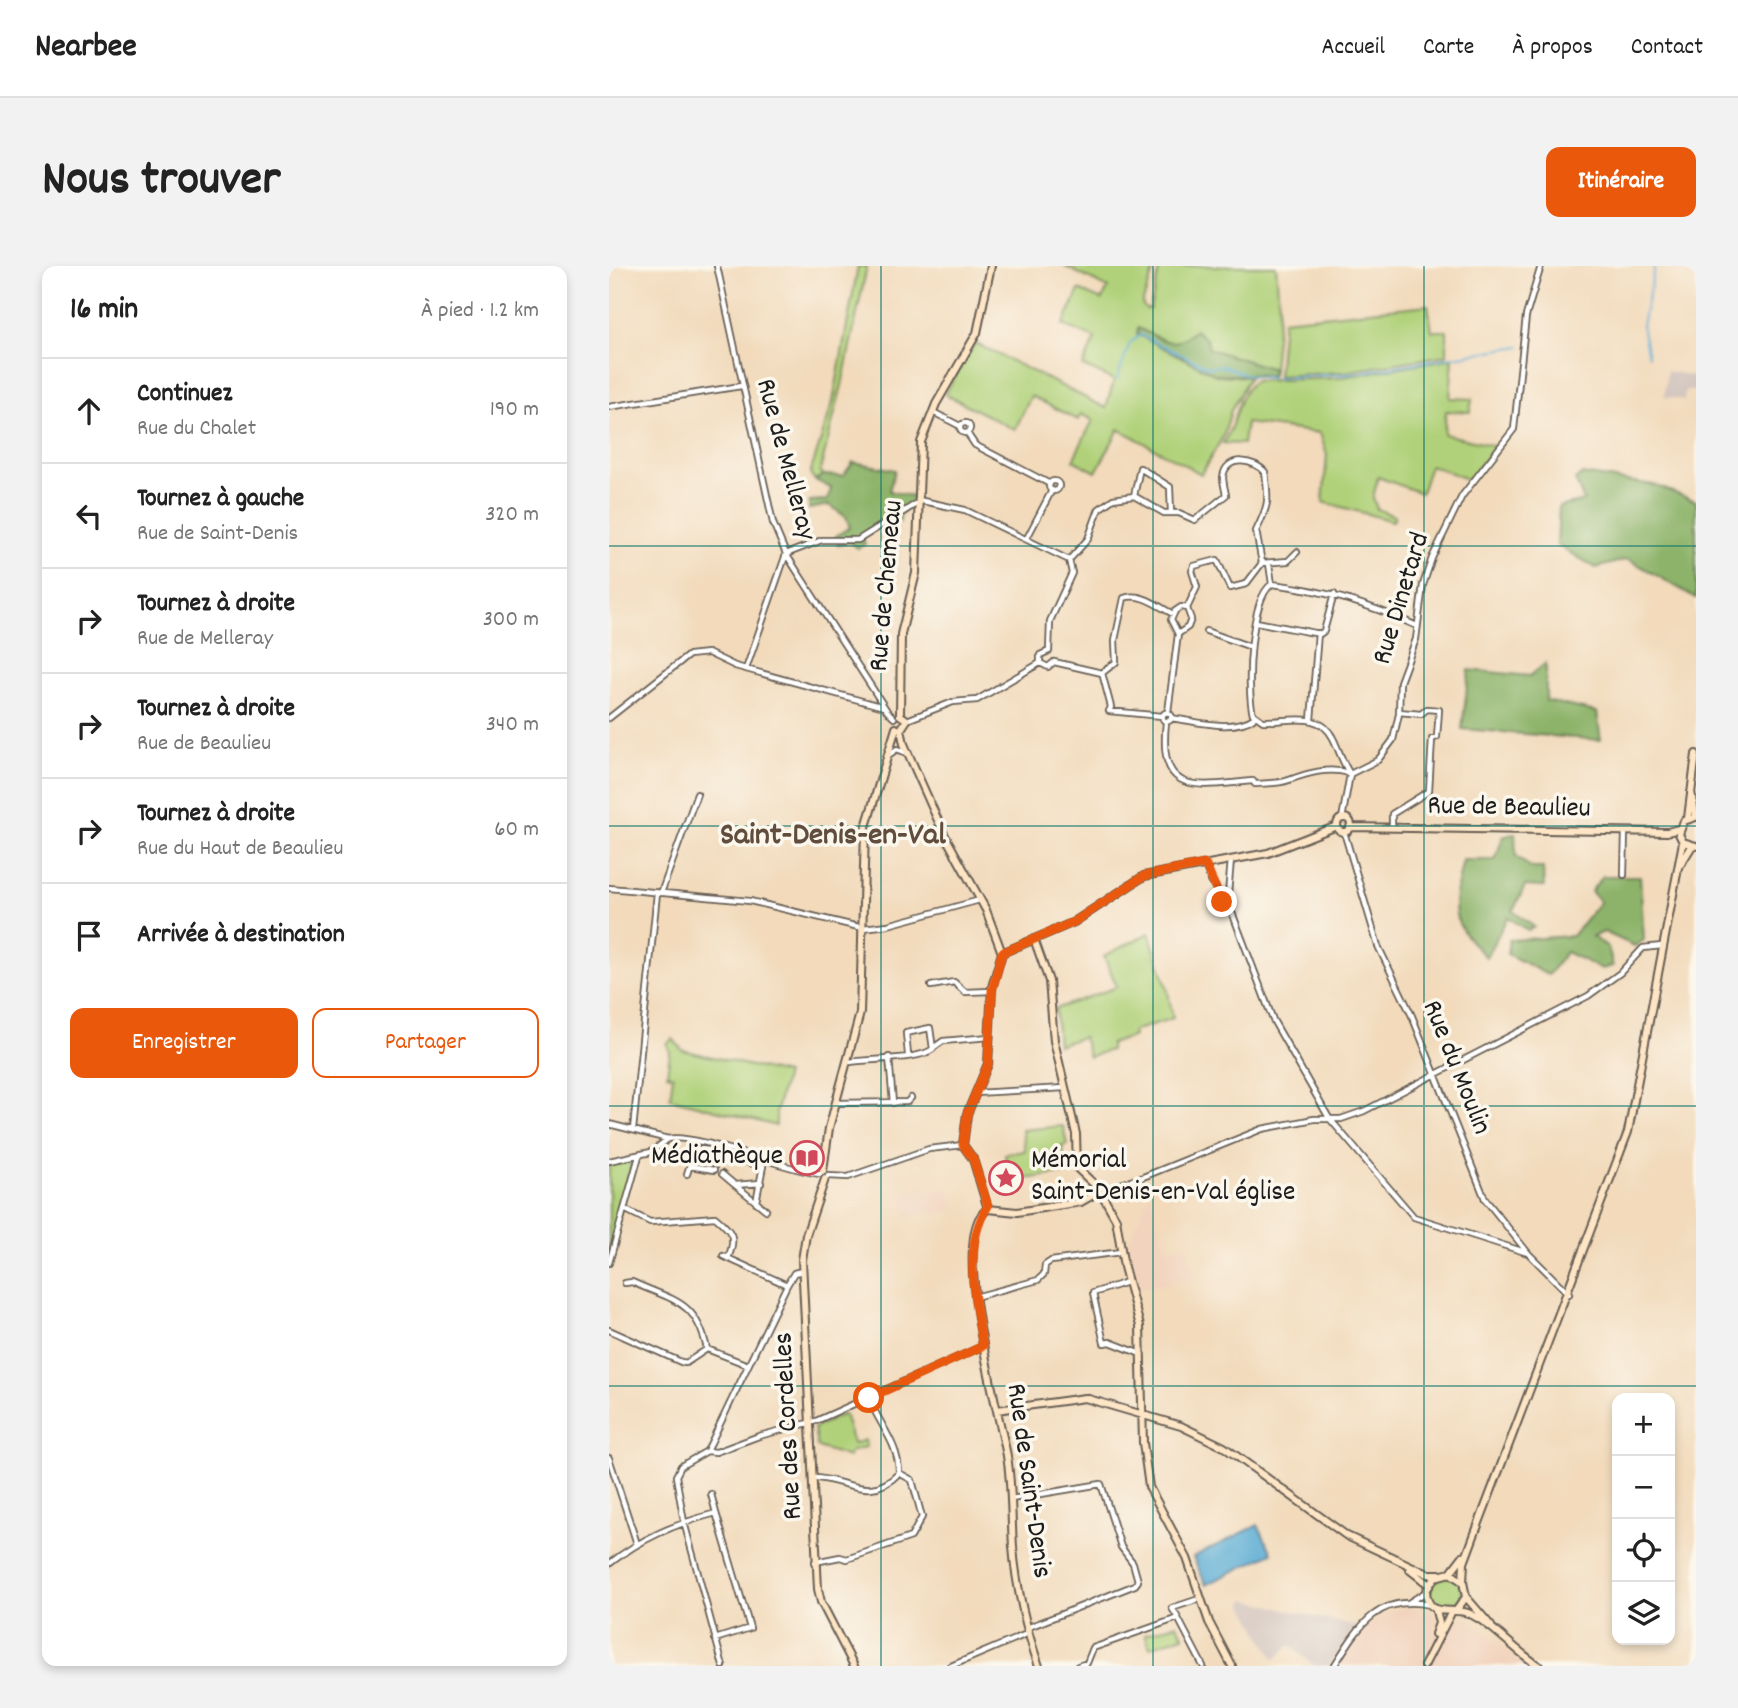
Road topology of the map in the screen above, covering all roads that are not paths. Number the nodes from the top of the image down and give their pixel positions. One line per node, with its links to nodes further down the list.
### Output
1 (717, 266): 4 (street, Rue de Melleray)
2 (991, 266): 6 (street, Rue de Chemeau)
3 (1541, 266): 23 (street, Rue Dinetard)
4 (741, 386): 5 (street); 14 (street, Rue de Melleray)
5 (609, 407)
6 (933, 412): 7 (street); 10 (street, Rue de Chemeau)
7 (1050, 484): 8 (street); 8 (street)
8 (1052, 490): 12 (street)
9 (1134, 496): 11 (street); 11 (street); 15 (street)
10 (918, 501): 12 (street); 14 (street); 35 (street, Rue de Chemeau)
11 (1171, 513): 16 (street)
12 (1027, 538): 15 (street)
13 (1297, 552): 17 (street)
14 (786, 554): 31 (street); 33 (street, Rue de Melleray)
15 (1069, 560): 28 (street)
16 (1262, 563): 17 (street); 20 (street)
17 (1269, 564): 18 (street)
18 (1272, 584): 19 (street); 22 (street)
19 (1334, 594): 23 (street); 25 (street)
20 (1187, 608): 21 (street); 26 (street)
21 (1173, 614): 26 (street); 32 (street)
22 (1256, 622): 25 (street); 27 (street)
23 (1417, 626): 34 (street, Rue Dinetard)
24 (1206, 631): 27 (street)
25 (1318, 633): 40 (street)
26 (1178, 634): 36 (street)
27 (1251, 647): 37 (street)
28 (1049, 652): 29 (street); 30 (street)
29 (1054, 662): 30 (street); 32 (street)
30 (1039, 663): 39 (street)
31 (746, 669): 33 (street); 38 (street)
32 (1102, 673): 36 (street)
33 (884, 707): 35 (street, Rue de Melleray)
34 (1399, 712): 45 (street, Rue Dinetard); 51 (street)
35 (897, 716): 39 (street); 41 (street, Rue de Chemeau)
36 (1169, 717): 37 (street); 45 (street)
37 (1255, 717): 40 (street)
38 (609, 719)
39 (907, 720): 41 (street)
40 (1311, 720): 45 (street)
41 (899, 728): 42 (street); 43 (street, Rue des Cordelles)
42 (908, 753): 43 (street); 62 (street)
43 (889, 754): 64 (street, Rue des Cordelles)
44 (1696, 754): 47 (street)
45 (1349, 774): 48 (street)
46 (697, 794): 61 (street)
47 (1692, 818): 54 (street)
48 (1342, 819): 49 (street); 50 (street)
49 (1337, 826): 53 (street); 56 (street)
50 (1350, 827): 51 (street, Rue de Beaulieu); 53 (street)
51 (1392, 828): 52 (street, Rue de Beaulieu)
52 (1625, 831): 54 (street, Rue de Beaulieu); 58 (street)
53 (1344, 832): 75 (street, Rue du Moulin)
54 (1681, 836): 55 (street); 59 (street)
55 (1694, 846): 59 (street)
56 (1231, 860): 57 (street); 63 (street)
57 (1205, 864): 63 (street); 65 (street)
58 (1624, 875)
59 (1675, 875): 66 (street)
60 (609, 888): 61 (street)
61 (659, 893): 64 (street); 83 (street)
62 (980, 900): 64 (street); 67 (street)
63 (1227, 905): 81 (street)
64 (863, 928): 74 (street, Rue des Cordelles)
65 (1034, 939): 67 (street); 76 (street)
66 (1662, 946): 75 (street); 110 (street)
67 (1002, 953): 69 (street)
68 (931, 986): 69 (street)
69 (992, 991): 70 (street)
70 (990, 1037): 71 (street); 77 (street)
71 (933, 1049): 72 (street); 72 (street)
72 (908, 1055): 73 (street)
73 (889, 1058): 74 (street); 80 (street)
74 (848, 1061): 79 (street, Rue des Cordelles)
75 (1436, 1075): 81 (street); 104 (street, Rue du Moulin)
76 (1066, 1088): 77 (street); 97 (street)
77 (975, 1093): 85 (street)
78 (911, 1098): 80 (street)
79 (836, 1103): 80 (street); 94 (street, Rue des Cordelles)
80 (893, 1103)
81 (1329, 1118): 98 (street); 104 (street)
82 (609, 1124): 83 (street)
83 (633, 1129): 84 (street)
84 (668, 1139): 86 (street); 87 (street)
85 (963, 1145): 94 (street); 101 (street)
86 (711, 1148): 89 (street); 90 (street)
87 (639, 1156): 88 (street); 100 (street)
88 (609, 1161)
89 (764, 1164): 94 (street); 95 (street)
90 (691, 1166): 91 (street); 92 (street)
91 (713, 1170)
92 (687, 1174)
93 (722, 1174): 96 (street)
94 (824, 1175): 106 (street, Rue des Cordelles)
95 (761, 1184): 96 (street); 99 (street)
96 (735, 1185): 99 (street)
97 (1095, 1190): 98 (street); 98 (street); 101 (street)
98 (1104, 1192): 103 (street)
99 (756, 1202): 102 (street)
100 (624, 1209): 105 (street); 109 (street)
101 (988, 1209): 111 (street, Rue de Saint-Denis)
102 (766, 1210)
103 (1121, 1252): 107 (street); 111 (street)
104 (1528, 1253): 110 (street, Rue du Moulin)
105 (609, 1263)
106 (802, 1271): 109 (street); 120 (street, Rue des Cordelles)
107 (1127, 1282): 115 (street); 115 (street)
108 (625, 1283): 114 (street)
109 (787, 1285): 116 (street)
110 (1569, 1294): 129 (street)
111 (975, 1297): 113 (street, Rue de Saint-Denis)
112 (609, 1330): 114 (street)
113 (983, 1346): 117 (street); 118 (street, Rue de Saint-Denis)
114 (706, 1349): 116 (street)
115 (1141, 1354): 119 (street)
116 (748, 1365): 121 (street)
117 (869, 1398): 120 (street); 123 (street)
118 (997, 1410): 119 (street); 126 (street, Rue de Saint-Denis)
119 (1142, 1414): 131 (street); 154 (street)
120 (810, 1422): 121 (street); 124 (street, Rue des Cordelles)
121 (707, 1451): 128 (street)
122 (609, 1458): 130 (street)
123 (899, 1473): 124 (street); 132 (street)
124 (813, 1478): 132 (street, Rue des Cordelles)
125 (711, 1494): 127 (street)
126 (1011, 1499): 145 (street, Rue de Saint-Denis); 145 (street)
127 (716, 1513): 128 (street); 147 (street)
128 (684, 1522): 130 (street); 147 (street)
129 (1474, 1536): 134 (street); 136 (street)
130 (637, 1544): 133 (street)
131 (1377, 1552): 135 (street); 137 (street)
132 (815, 1562): 149 (street, Rue des Cordelles)
133 (609, 1564)
134 (1450, 1573): 135 (street); 136 (street)
135 (1439, 1574): 137 (street)
136 (1463, 1582): 138 (street)
137 (1427, 1588): 140 (street); 141 (street)
138 (1466, 1597): 142 (street); 146 (street)
139 (1196, 1600): 143 (street)
140 (1401, 1605): 141 (street); 155 (street)
141 (1433, 1608): 142 (street); 144 (street)
142 (1454, 1612): 144 (street); 146 (street)
143 (1178, 1618): 152 (street); 153 (street)
144 (1443, 1619): 156 (street)
145 (1029, 1630): 150 (street); 151 (street, Rue de Saint-Denis)
146 (1496, 1633): 157 (street)
147 (715, 1639): 148 (street)
148 (723, 1666)
149 (854, 1666)
150 (951, 1666)
151 (1039, 1666)
152 (1078, 1666)
153 (1203, 1666)
154 (1231, 1666)
155 (1334, 1666)
156 (1424, 1666)
157 (1539, 1666)

